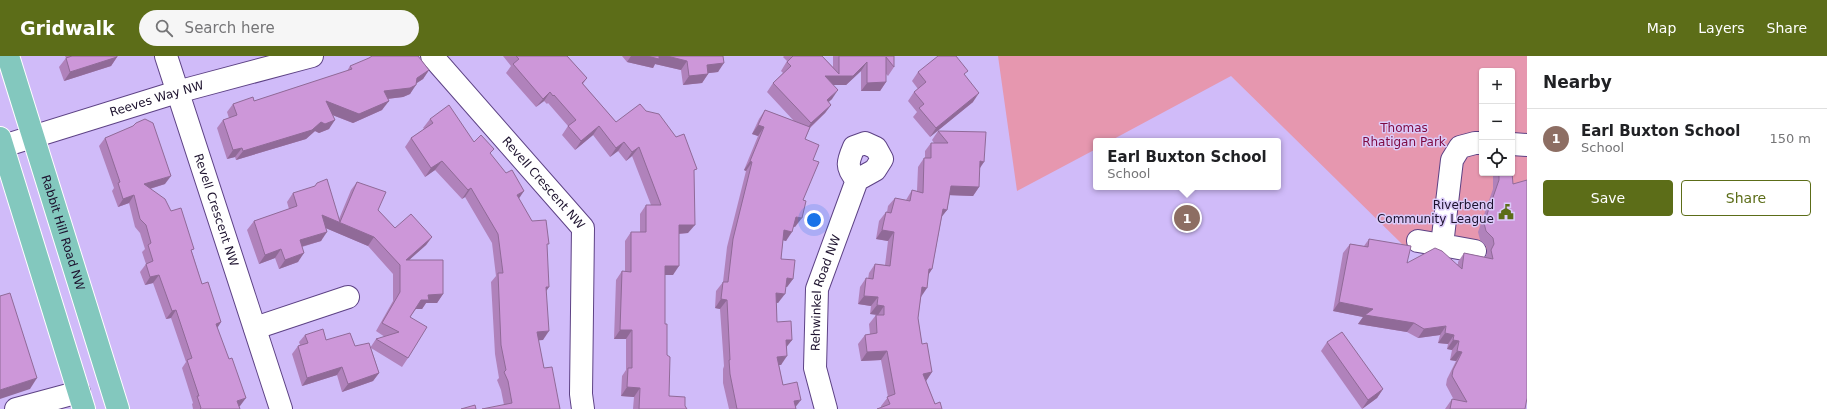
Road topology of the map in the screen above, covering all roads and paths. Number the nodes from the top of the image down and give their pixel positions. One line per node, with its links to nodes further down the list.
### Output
1 (8, 56): 6 (main road, Rabbit Hill Road NW)
2 (166, 56): 5 (street, Revell Crescent NW)
3 (312, 56): 5 (street, Reeves Way NW)
4 (432, 56): 21 (street, Revell Crescent NW)
5 (177, 92): 6 (street, Reeves Way NW); 16 (street, Revell Crescent NW)
6 (33, 137): 8 (street, Reeves Way NW); 19 (main road, Rabbit Hill Road NW)
7 (1479, 143): 13 (street)
8 (1, 144): 17 (main road)
9 (1515, 144): 10 (street)
10 (1527, 145)
11 (857, 180): 22 (street, Rehwinkel Road NW)
12 (1418, 241): 13 (street)
13 (1442, 245): 14 (street)
14 (1475, 251)
15 (348, 297): 16 (street)
16 (255, 328): 20 (street, Revell Crescent NW)
17 (82, 400): 18 (street)
18 (16, 409)
19 (118, 409)
20 (281, 409)
21 (583, 409)
22 (826, 409)

